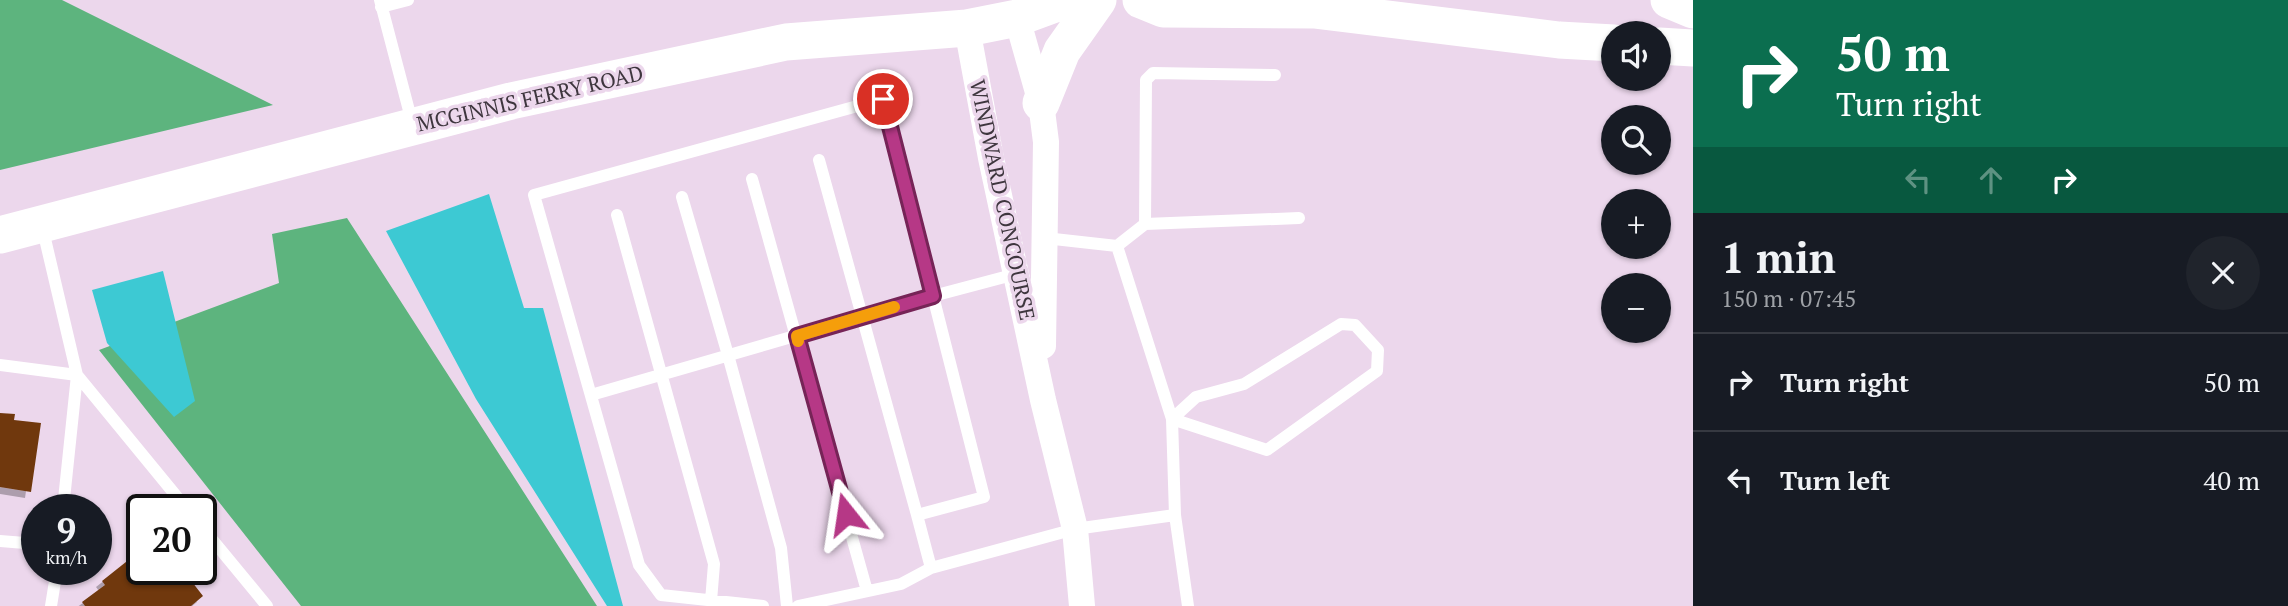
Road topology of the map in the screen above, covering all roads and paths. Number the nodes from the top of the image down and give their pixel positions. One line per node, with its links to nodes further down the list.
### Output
1 (408, 0): 6 (lane)
2 (1066, 0): 7 (main road, MCGINNIS FERRY ROAD)
3 (1098, 0): 14 (main road)
4 (1141, 0): 10 (main road)
5 (1669, 0): 8 (main road)
6 (381, 4): 15 (lane)
7 (1015, 9): 9 (main road, MCGINNIS FERRY ROAD); 14 (street, WINDWARD CONCOURSE)
8 (1693, 10)
9 (963, 14): 15 (main road, MCGINNIS FERRY ROAD); 26 (street, WINDWARD CONCOURSE)
10 (1601, 42)
11 (1671, 47): 12 (main road)
12 (1693, 48)
13 (1275, 75): 21 (lane)
14 (1041, 103): 24 (street, WINDWARD CONCOURSE)
15 (413, 126): 22 (main road, MCGINNIS FERRY ROAD)
16 (819, 160): 28 (lane)
17 (752, 179): 29 (lane)
18 (682, 197): 30 (lane)
19 (617, 215): 33 (lane)
20 (1298, 218): 21 (lane)
21 (1145, 223): 25 (lane)
22 (41, 225): 23 (main road, MCGINNIS FERRY ROAD); 32 (lane)
23 (0, 235)
24 (1045, 238): 25 (lane); 35 (street, WINDWARD CONCOURSE)
25 (1117, 246): 36 (lane)
26 (1016, 275): 27 (lane); 35 (street, WINDWARD CONCOURSE)
27 (933, 296): 28 (lane); 34 (lane); 40 (lane)
28 (861, 317): 29 (lane); 40 (lane)
29 (797, 336): 30 (lane); 47 (lane)
30 (728, 355): 33 (lane); 52 (lane)
31 (0, 365): 32 (lane)
32 (77, 375): 37 (lane); 38 (lane)
33 (660, 375): 34 (lane); 48 (lane)
34 (591, 395): 48 (lane)
35 (1044, 400): 41 (street, WINDWARD CONCOURSE)
36 (1172, 419): 36 (lane); 39 (lane)
37 (65, 494)
38 (175, 494)
39 (1175, 514): 41 (lane); 55 (lane)
40 (917, 515): 45 (lane)
41 (1075, 529): 45 (lane); 54 (street, WINDWARD CONCOURSE)
42 (0, 541): 43 (lane)
43 (21, 543)
44 (217, 545): 50 (lane)
45 (931, 568): 47 (lane)
46 (54, 585): 49 (lane)
47 (867, 591): 53 (lane)
48 (711, 601): 51 (lane)
49 (51, 606)
50 (267, 606)
51 (763, 606)
52 (787, 606)
53 (798, 606)
54 (1082, 606)
55 (1188, 606)

